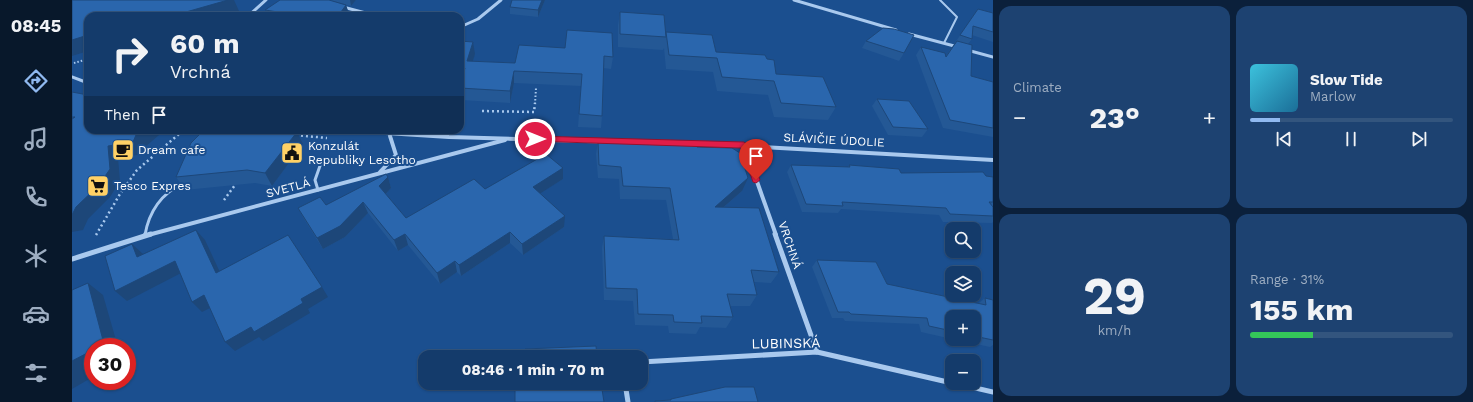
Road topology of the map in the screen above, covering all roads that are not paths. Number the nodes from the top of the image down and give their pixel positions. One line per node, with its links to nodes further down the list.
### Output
1 (266, 0): 6 (street)
2 (501, 0): 8 (street)
3 (794, 0): 9 (street)
4 (940, 0): 11 (lane)
5 (340, 6): 7 (street)
6 (252, 12)
7 (362, 12)
8 (464, 25)
9 (898, 30)
10 (905, 32): 11 (street)
11 (944, 43): 12 (street)
12 (993, 57)
13 (72, 77): 14 (street)
14 (84, 82)
15 (373, 134): 16 (street, SLÁVIČIE ÚDOLIE)
16 (390, 136): 17 (street, SLÁVIČIE ÚDOLIE); 21 (street)
17 (509, 139): 18 (street, SLÁVIČIE ÚDOLIE); 21 (street, SVETLÁ)
18 (744, 145): 19 (street, SLÁVIČIE ÚDOLIE); 26 (street, VRCHNÁ)
19 (993, 160)
20 (321, 163): 23 (lane)
21 (380, 173): 23 (street, SVETLÁ)
22 (183, 183): 24 (lane)
23 (318, 190): 24 (street, SVETLÁ)
24 (145, 236): 25 (street, SVETLÁ)
25 (72, 259)
26 (817, 352): 27 (street, LUBINSKÁ); 28 (street, LUBINSKÁ)
27 (648, 362)
28 (945, 381)
29 (981, 389): 31 (street, LUBINSKÁ)
30 (626, 390): 32 (street)
31 (993, 392)
32 (628, 402)

